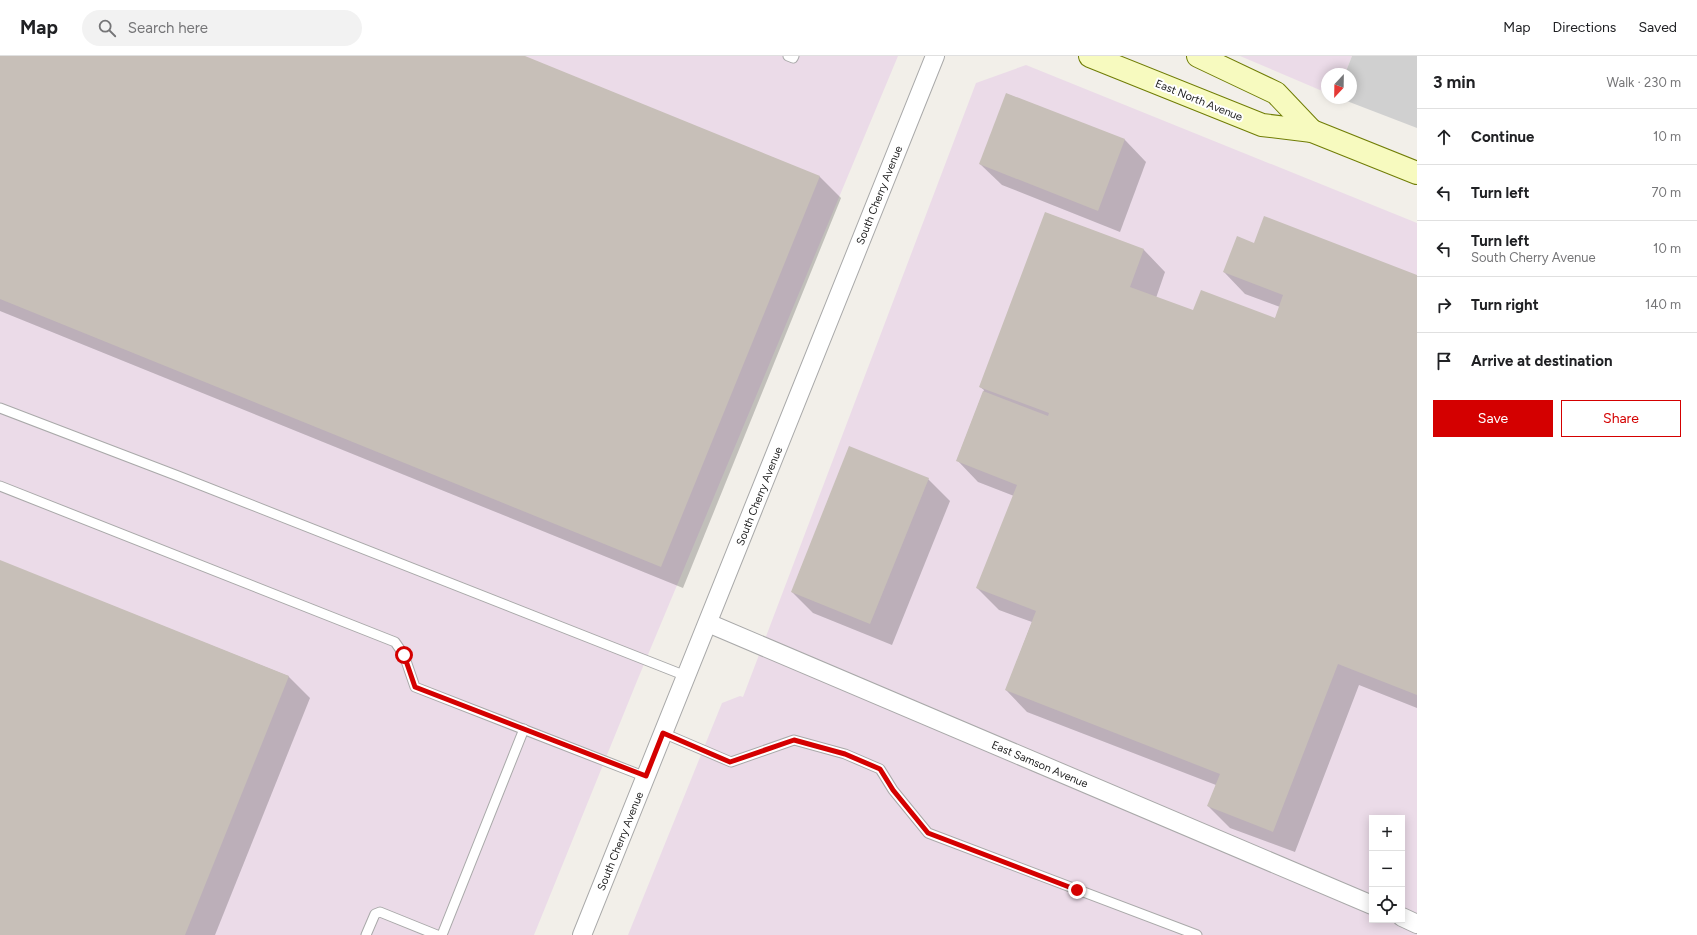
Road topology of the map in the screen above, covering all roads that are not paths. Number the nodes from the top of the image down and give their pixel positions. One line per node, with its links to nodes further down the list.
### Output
1 (788, 56): 2 (lane)
2 (794, 56)
3 (935, 56): 10 (street, South Cherry Avenue)
4 (1090, 56): 6 (street, East North Avenue)
5 (1198, 56): 6 (street, East North Avenue)
6 (1312, 131): 7 (street, East North Avenue)
7 (1417, 173)
8 (0, 408): 11 (lane)
9 (0, 486): 12 (lane)
10 (708, 623): 11 (street, South Cherry Avenue); 15 (street, East Samson Avenue)
11 (686, 676): 13 (street, South Cherry Avenue)
12 (524, 729): 14 (lane); 20 (lane)
13 (663, 733): 14 (street, South Cherry Avenue); 22 (lane)
14 (646, 776): 21 (street, South Cherry Avenue)
15 (1369, 903)
16 (1405, 918): 17 (street)
17 (1417, 924)
18 (366, 935): 19 (lane)
19 (437, 935)
20 (442, 935)
21 (582, 935)
22 (1197, 935)

